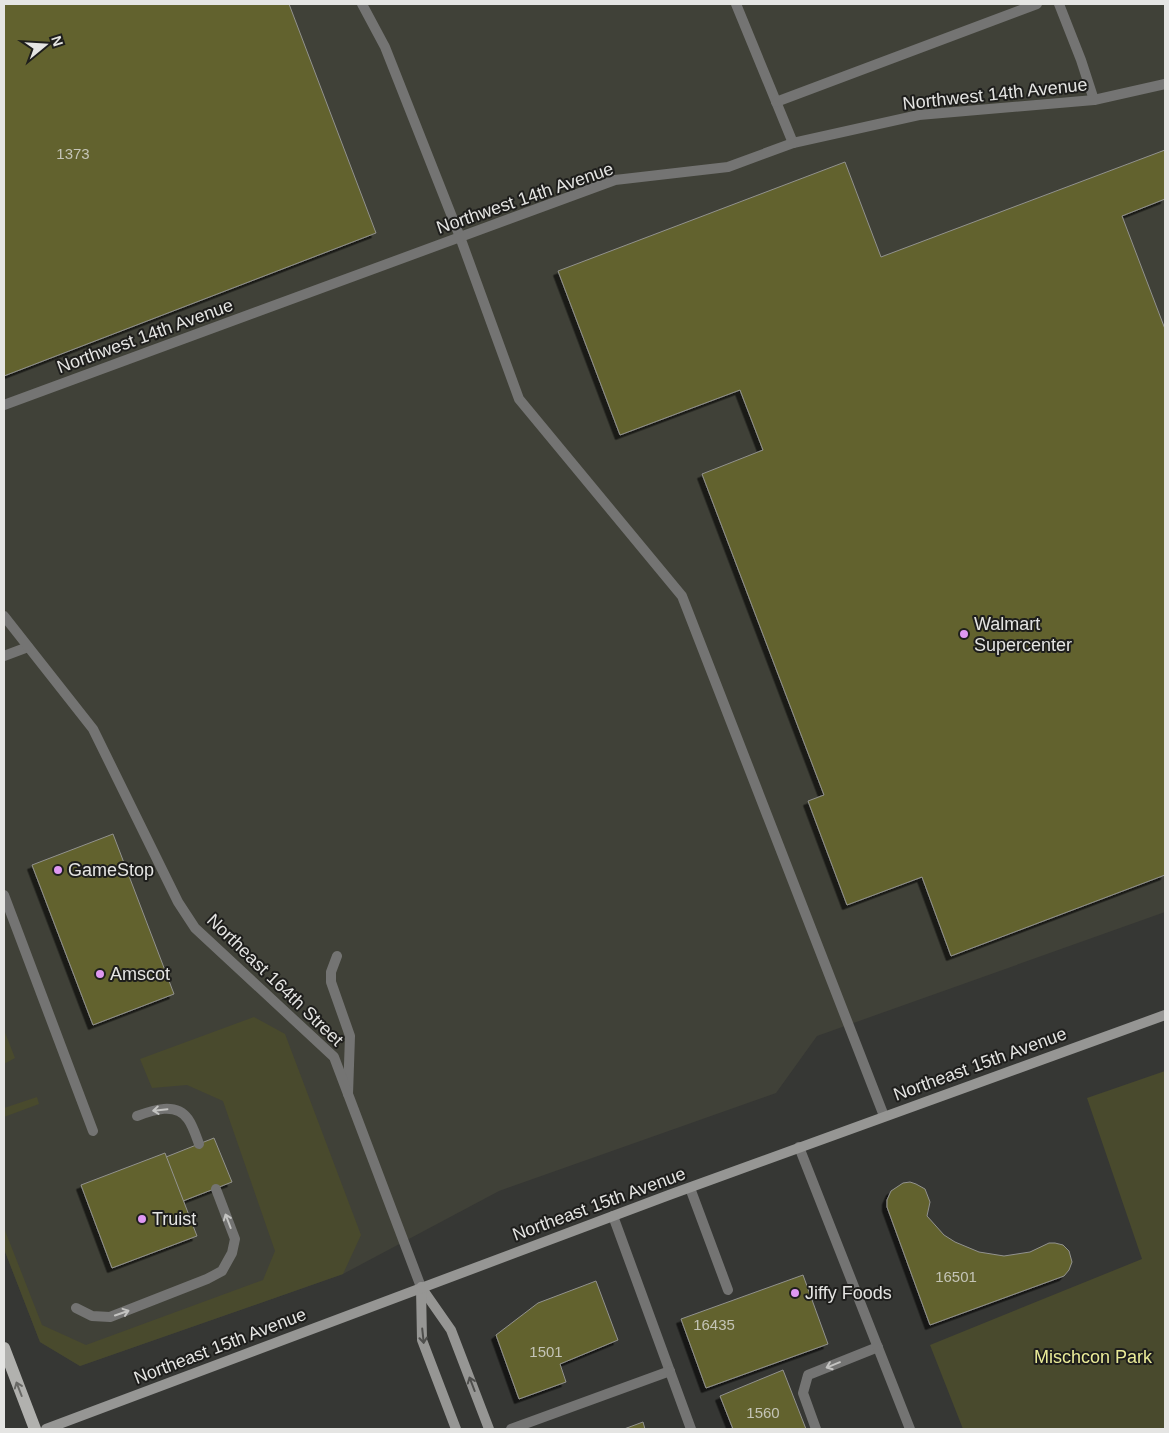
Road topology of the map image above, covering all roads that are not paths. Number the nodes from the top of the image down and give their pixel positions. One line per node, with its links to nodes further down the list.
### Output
1 (362, 4): 9 (street)
2 (736, 4): 7 (street)
3 (1037, 4): 7 (street)
4 (1058, 4): 6 (street)
5 (1165, 84): 6 (street, Northwest 14th Avenue)
6 (1094, 100): 8 (street, Northwest 14th Avenue)
7 (776, 102): 8 (street)
8 (793, 143): 9 (street, Northwest 14th Avenue)
9 (460, 237): 10 (street, Northwest 14th Avenue); 19 (street)
10 (4, 405)
11 (4, 616): 12 (street, Northeast 164th Street)
12 (28, 647): 13 (street); 17 (street, Northeast 164th Street)
13 (4, 656)
14 (4, 895): 20 (street)
15 (337, 956): 17 (street)
16 (1165, 1015): 19 (street, Northeast 15th Avenue)
17 (348, 1095): 26 (street, Northeast 164th Street)
18 (137, 1116): 21 (street, one-way to 18)
19 (884, 1116): 22 (street, Northeast 15th Avenue)
20 (93, 1131)
21 (199, 1144)
22 (799, 1147): 23 (street, Northeast 15th Avenue); 29 (street)
23 (690, 1188): 25 (street, Northeast 15th Avenue); 27 (street)
24 (216, 1189): 28 (street, one-way to 24)
25 (613, 1216): 26 (street, Northeast 15th Avenue); 31 (street)
26 (421, 1287): 33 (street, Northeast 15th Avenue); 34 (street, Northeast 164th Street, one-way to 34); 35 (street, Northeast 164th Street, one-way to 26)
27 (728, 1290)
28 (76, 1308)
29 (878, 1347): 38 (street, one-way to 38); 39 (street)
30 (4, 1348): 32 (main road, one-way to 30)
31 (670, 1371): 36 (street); 37 (street)
32 (35, 1429)
33 (46, 1429)
34 (456, 1429)
35 (489, 1429)
36 (511, 1429)
37 (692, 1429)
38 (816, 1429)
39 (910, 1429)

